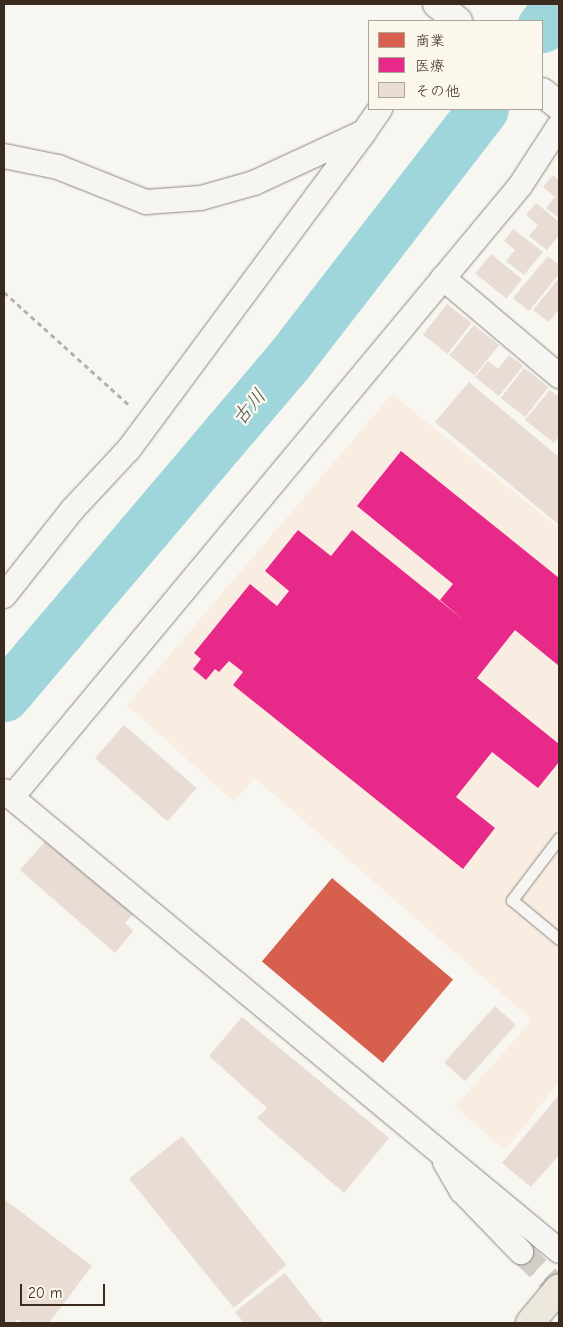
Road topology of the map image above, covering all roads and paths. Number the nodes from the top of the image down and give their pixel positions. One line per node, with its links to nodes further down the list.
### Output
1 (553, 106): 5 (street)
2 (379, 110): 3 (street)
3 (364, 132): 4 (street); 8 (street)
4 (4, 156)
5 (443, 278): 7 (street); 10 (street)
6 (4, 292): 8 (path)
7 (559, 376)
8 (149, 423): 9 (street)
9 (4, 596)
10 (8, 794): 13 (street)
11 (559, 838): 12 (lane)
12 (559, 939)
13 (436, 1148): 14 (street); 15 (street)
14 (559, 1251)
15 (521, 1252)
16 (559, 1288): 17 (highway)
17 (530, 1323)

